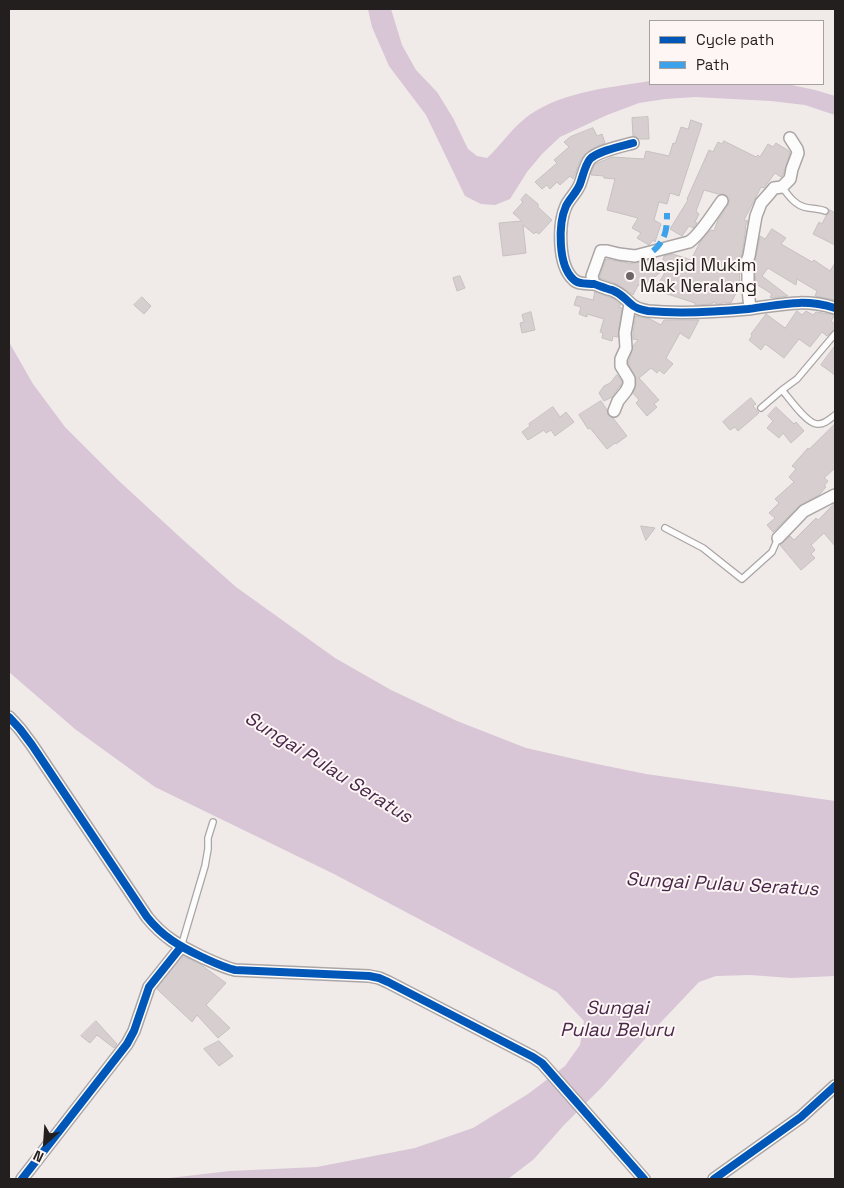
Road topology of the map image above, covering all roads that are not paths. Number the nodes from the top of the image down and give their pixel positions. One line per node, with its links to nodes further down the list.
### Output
1 (790, 138): 3 (street)
2 (633, 143): 6 (street)
3 (782, 187): 5 (lane); 9 (street)
4 (722, 201): 6 (street)
5 (825, 211)
6 (594, 284): 7 (street)
7 (630, 304): 9 (street); 13 (street)
8 (835, 308): 9 (street)
9 (750, 309)
10 (835, 334): 11 (lane)
11 (782, 390): 12 (lane); 14 (lane)
12 (761, 408)
13 (614, 411)
14 (835, 415)
15 (835, 495): 17 (street)
16 (665, 528): 17 (lane)
17 (778, 538)
18 (9, 717): 20 (street)
19 (213, 822): 20 (lane)
20 (181, 947): 22 (street); 23 (street)
21 (835, 1086): 24 (street)
22 (22, 1179)
23 (644, 1179)
24 (714, 1179)

